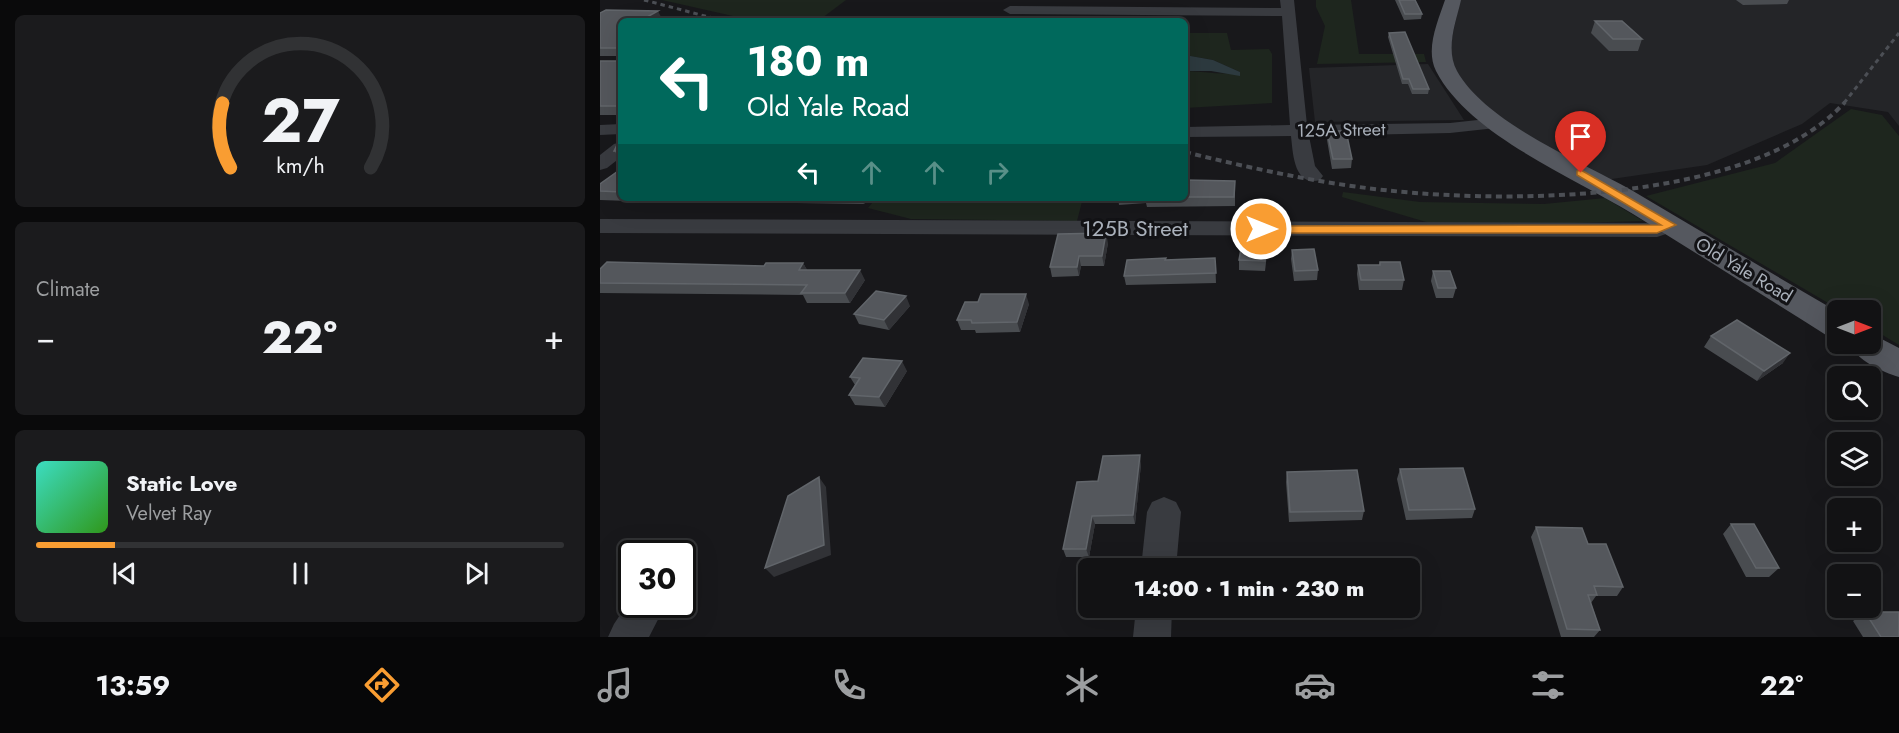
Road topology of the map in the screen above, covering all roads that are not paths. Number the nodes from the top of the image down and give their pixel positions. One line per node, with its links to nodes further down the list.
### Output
1 (1453, 0): 4 (main road, Old Yale Road)
2 (1288, 6): 3 (street); 7 (street)
3 (1010, 10)
4 (1496, 123): 7 (street, 125A Street); 12 (main road, Old Yale Road)
5 (618, 129): 6 (street)
6 (600, 130)
7 (1299, 130): 8 (street, 125A Street); 11 (street)
8 (1188, 132)
9 (618, 150): 10 (street)
10 (600, 164)
11 (1313, 176)
12 (1670, 225): 13 (street, 125B Street); 14 (main road, Old Yale Road)
13 (600, 226)
14 (1827, 320)
15 (1881, 353): 16 (main road)
16 (1899, 364)
17 (1164, 512): 18 (street)
18 (1159, 558)
19 (639, 618): 21 (street)
20 (1154, 618): 22 (street)
21 (627, 637)
22 (1152, 637)

